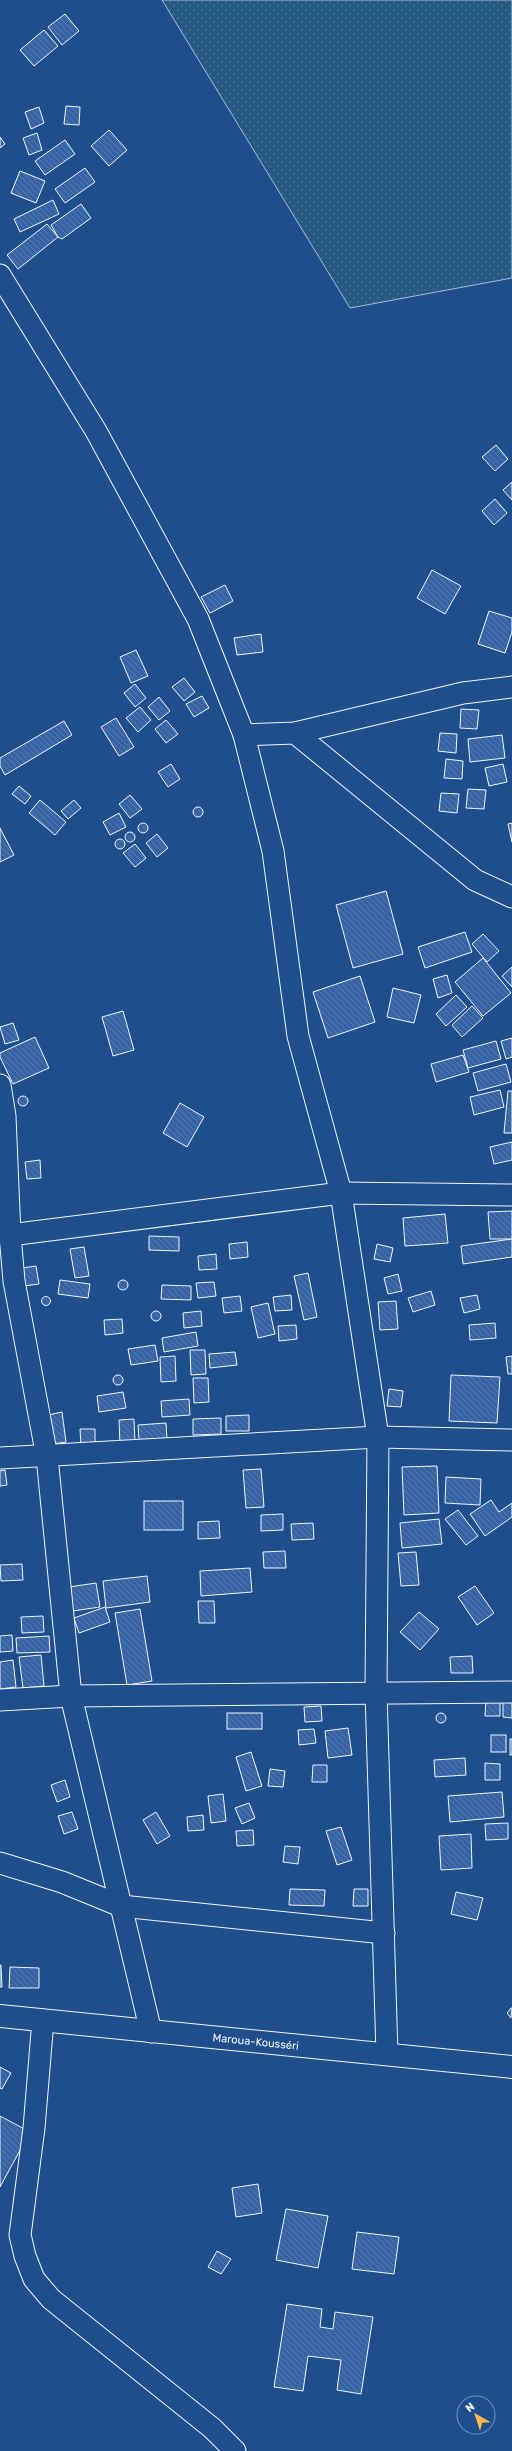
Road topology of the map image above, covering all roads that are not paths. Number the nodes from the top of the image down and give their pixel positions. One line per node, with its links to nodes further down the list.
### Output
1 (0, 274): 4 (street)
2 (512, 687): 3 (street)
3 (295, 733): 4 (street); 5 (street)
4 (244, 735): 7 (street)
5 (512, 897)
6 (0, 1084): 9 (street)
7 (341, 1193): 8 (street); 9 (street); 10 (street)
8 (512, 1195)
9 (5, 1234): 12 (street)
10 (378, 1437): 11 (street); 12 (street); 14 (street)
11 (512, 1440)
12 (47, 1457): 13 (street); 16 (street)
13 (0, 1458)
14 (376, 1692): 15 (street); 16 (street); 20 (street)
15 (512, 1692)
16 (71, 1696): 17 (street); 19 (street)
17 (0, 1700)
18 (0, 1863): 19 (street)
19 (121, 1906): 20 (street); 23 (street)
20 (384, 1933): 24 (street)
21 (0, 2016): 22 (highway, Maroua-Kousséri)
22 (43, 2020): 23 (highway, Maroua-Kousséri); 26 (street)
23 (151, 2032): 24 (highway, Maroua-Kousséri)
24 (387, 2054): 25 (highway, Maroua-Kousséri)
25 (512, 2067)
26 (235, 2451)

